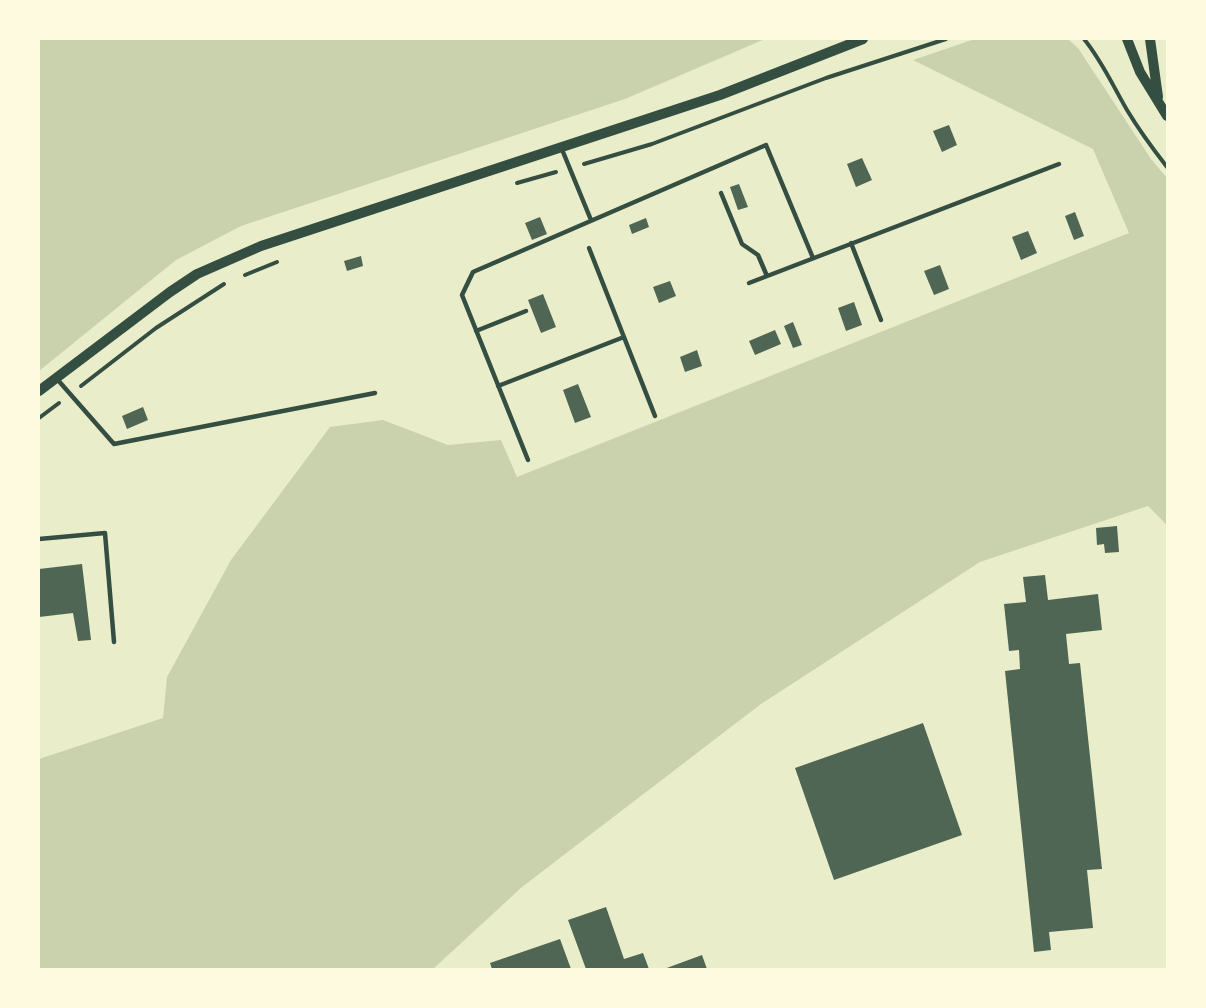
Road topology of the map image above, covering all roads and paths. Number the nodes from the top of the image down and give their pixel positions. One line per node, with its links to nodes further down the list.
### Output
1 (863, 39): 8 (street)
2 (946, 39): 10 (path)
3 (1084, 39): 11 (path)
4 (1127, 39): 6 (street)
5 (1150, 39): 6 (street)
6 (1158, 100): 7 (street)
7 (1167, 116)
8 (561, 147): 10 (lane); 27 (street)
9 (1059, 164): 15 (lane)
10 (569, 168): 12 (path); 14 (lane)
11 (1167, 168)
12 (516, 183)
13 (721, 193): 20 (lane)
14 (591, 220): 17 (lane); 25 (lane)
15 (851, 243): 17 (lane); 24 (lane)
16 (589, 248): 26 (lane)
17 (813, 258): 20 (lane)
18 (284, 259): 19 (path)
19 (243, 276)
20 (767, 276): 22 (lane)
21 (233, 280): 31 (path)
22 (750, 283)
23 (526, 311): 25 (lane)
24 (881, 320)
25 (476, 331): 28 (lane)
26 (624, 337): 28 (lane); 32 (lane)
27 (57, 380): 29 (street); 31 (lane)
28 (498, 386): 34 (lane)
29 (39, 391)
30 (375, 393): 31 (lane)
31 (70, 394): 33 (path)
32 (655, 416)
33 (39, 418)
34 (528, 460)
35 (39, 539): 36 (lane)
36 (114, 642)

